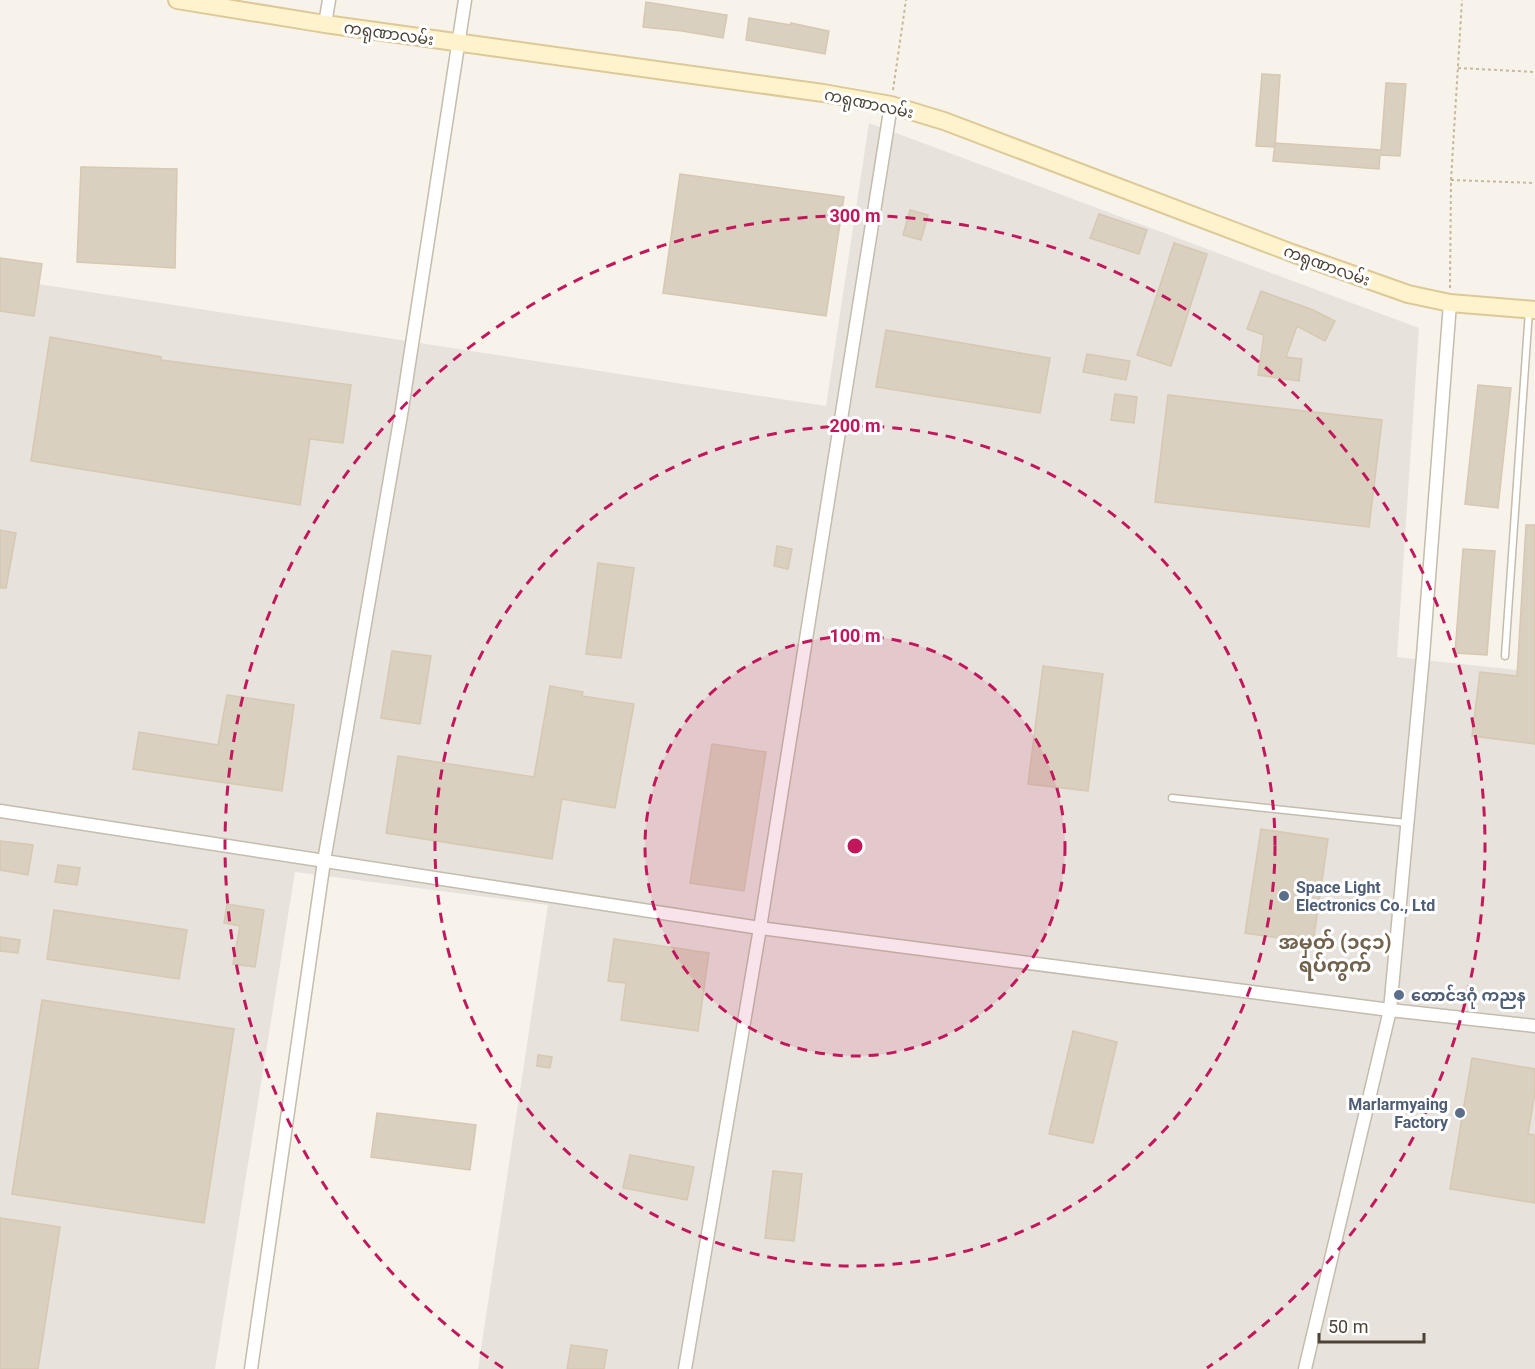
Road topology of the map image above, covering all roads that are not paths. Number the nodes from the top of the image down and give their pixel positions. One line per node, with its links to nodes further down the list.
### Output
1 (177, 0): 4 (street, ကရုဏာလမ်း)
2 (329, 0): 4 (street)
3 (465, 0): 5 (street)
4 (325, 24): 5 (street, ကရုဏာလမ်း)
5 (458, 43): 6 (street, ကရုဏာလမ်း); 13 (street)
6 (891, 105): 7 (street, ကရုဏာလမ်း); 14 (street)
7 (1450, 303): 8 (street, ကရုဏာလမ်း); 12 (street)
8 (1532, 310): 9 (lane)
9 (1505, 656)
10 (1172, 798): 12 (lane)
11 (0, 811): 13 (street)
12 (1408, 823): 15 (street)
13 (324, 861): 14 (street); 17 (street)
14 (760, 928): 15 (street); 18 (street)
15 (1390, 1010): 16 (street); 19 (street)
16 (1535, 1026)
17 (251, 1369)
18 (686, 1369)
19 (1305, 1369)

